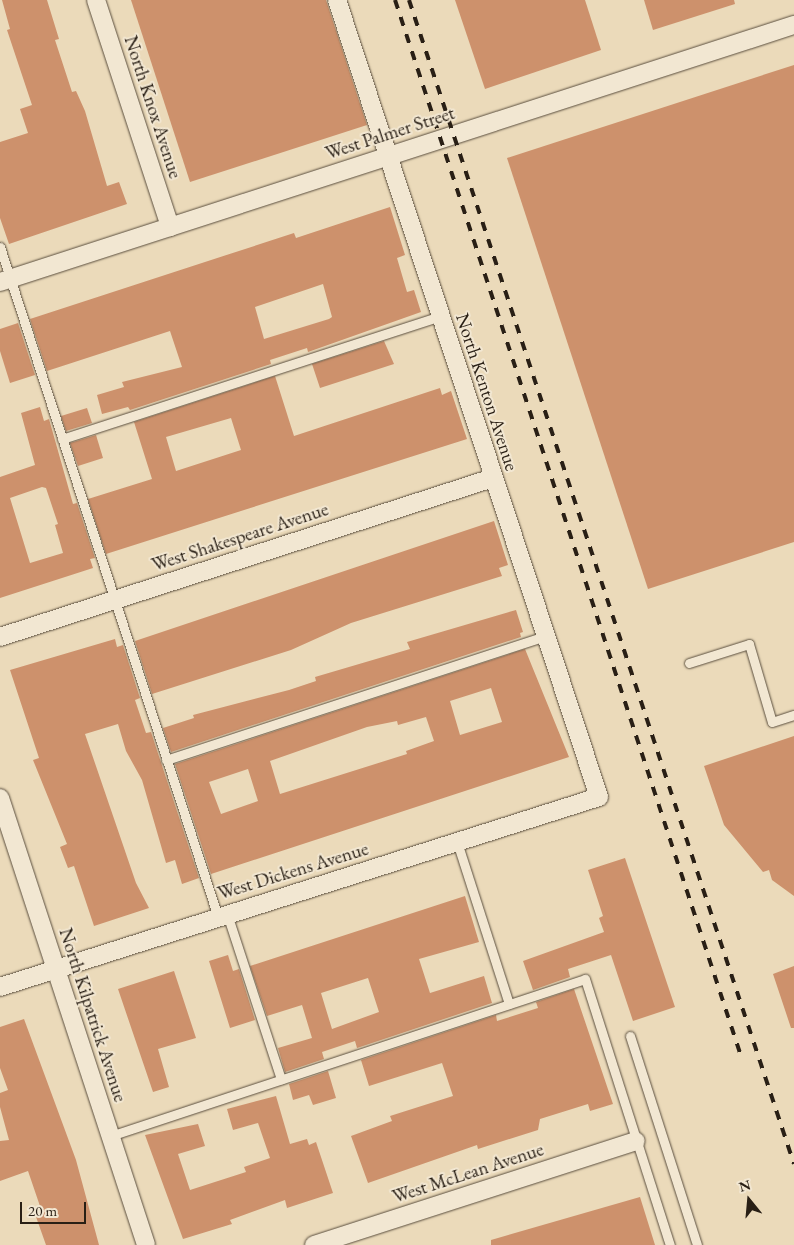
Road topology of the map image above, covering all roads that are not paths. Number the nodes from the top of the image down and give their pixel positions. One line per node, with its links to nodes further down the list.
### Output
1 (96, 0): 5 (street, North Knox Avenue)
2 (338, 0): 4 (street, North Kenton Avenue)
3 (794, 25): 4 (street, West Palmer Street)
4 (389, 156): 5 (street, West Palmer Street); 8 (street, North Kenton Avenue)
5 (170, 227): 7 (street, West Palmer Street)
6 (0, 247): 7 (lane)
7 (5, 280): 9 (lane)
8 (440, 316): 9 (lane); 10 (street, North Kenton Avenue)
9 (62, 439): 11 (lane)
10 (493, 478): 11 (street, West Shakespeare Avenue); 12 (street, North Kenton Avenue)
11 (114, 600): 13 (street, West Shakespeare Avenue); 16 (lane)
12 (545, 636): 16 (lane); 17 (street, North Kenton Avenue)
13 (0, 637)
14 (689, 663): 15 (lane)
15 (794, 715)
16 (166, 760): 20 (lane)
17 (599, 797): 19 (street, West Dickens Avenue)
18 (0, 798): 21 (street, North Kilpatrick Avenue)
19 (457, 842): 20 (street, West Dickens Avenue); 23 (lane)
20 (223, 916): 21 (street, West Dickens Avenue); 25 (lane)
21 (56, 969): 22 (street, West Dickens Avenue); 26 (street, North Kilpatrick Avenue)
22 (0, 987)
23 (508, 1004): 25 (lane); 27 (lane)
24 (630, 1036): 31 (lane)
25 (281, 1079): 26 (lane)
26 (110, 1136): 28 (street, North Kilpatrick Avenue)
27 (636, 1140): 29 (street, West McLean Avenue); 30 (lane)
28 (146, 1245)
29 (314, 1245)
30 (670, 1245)
31 (697, 1245)

